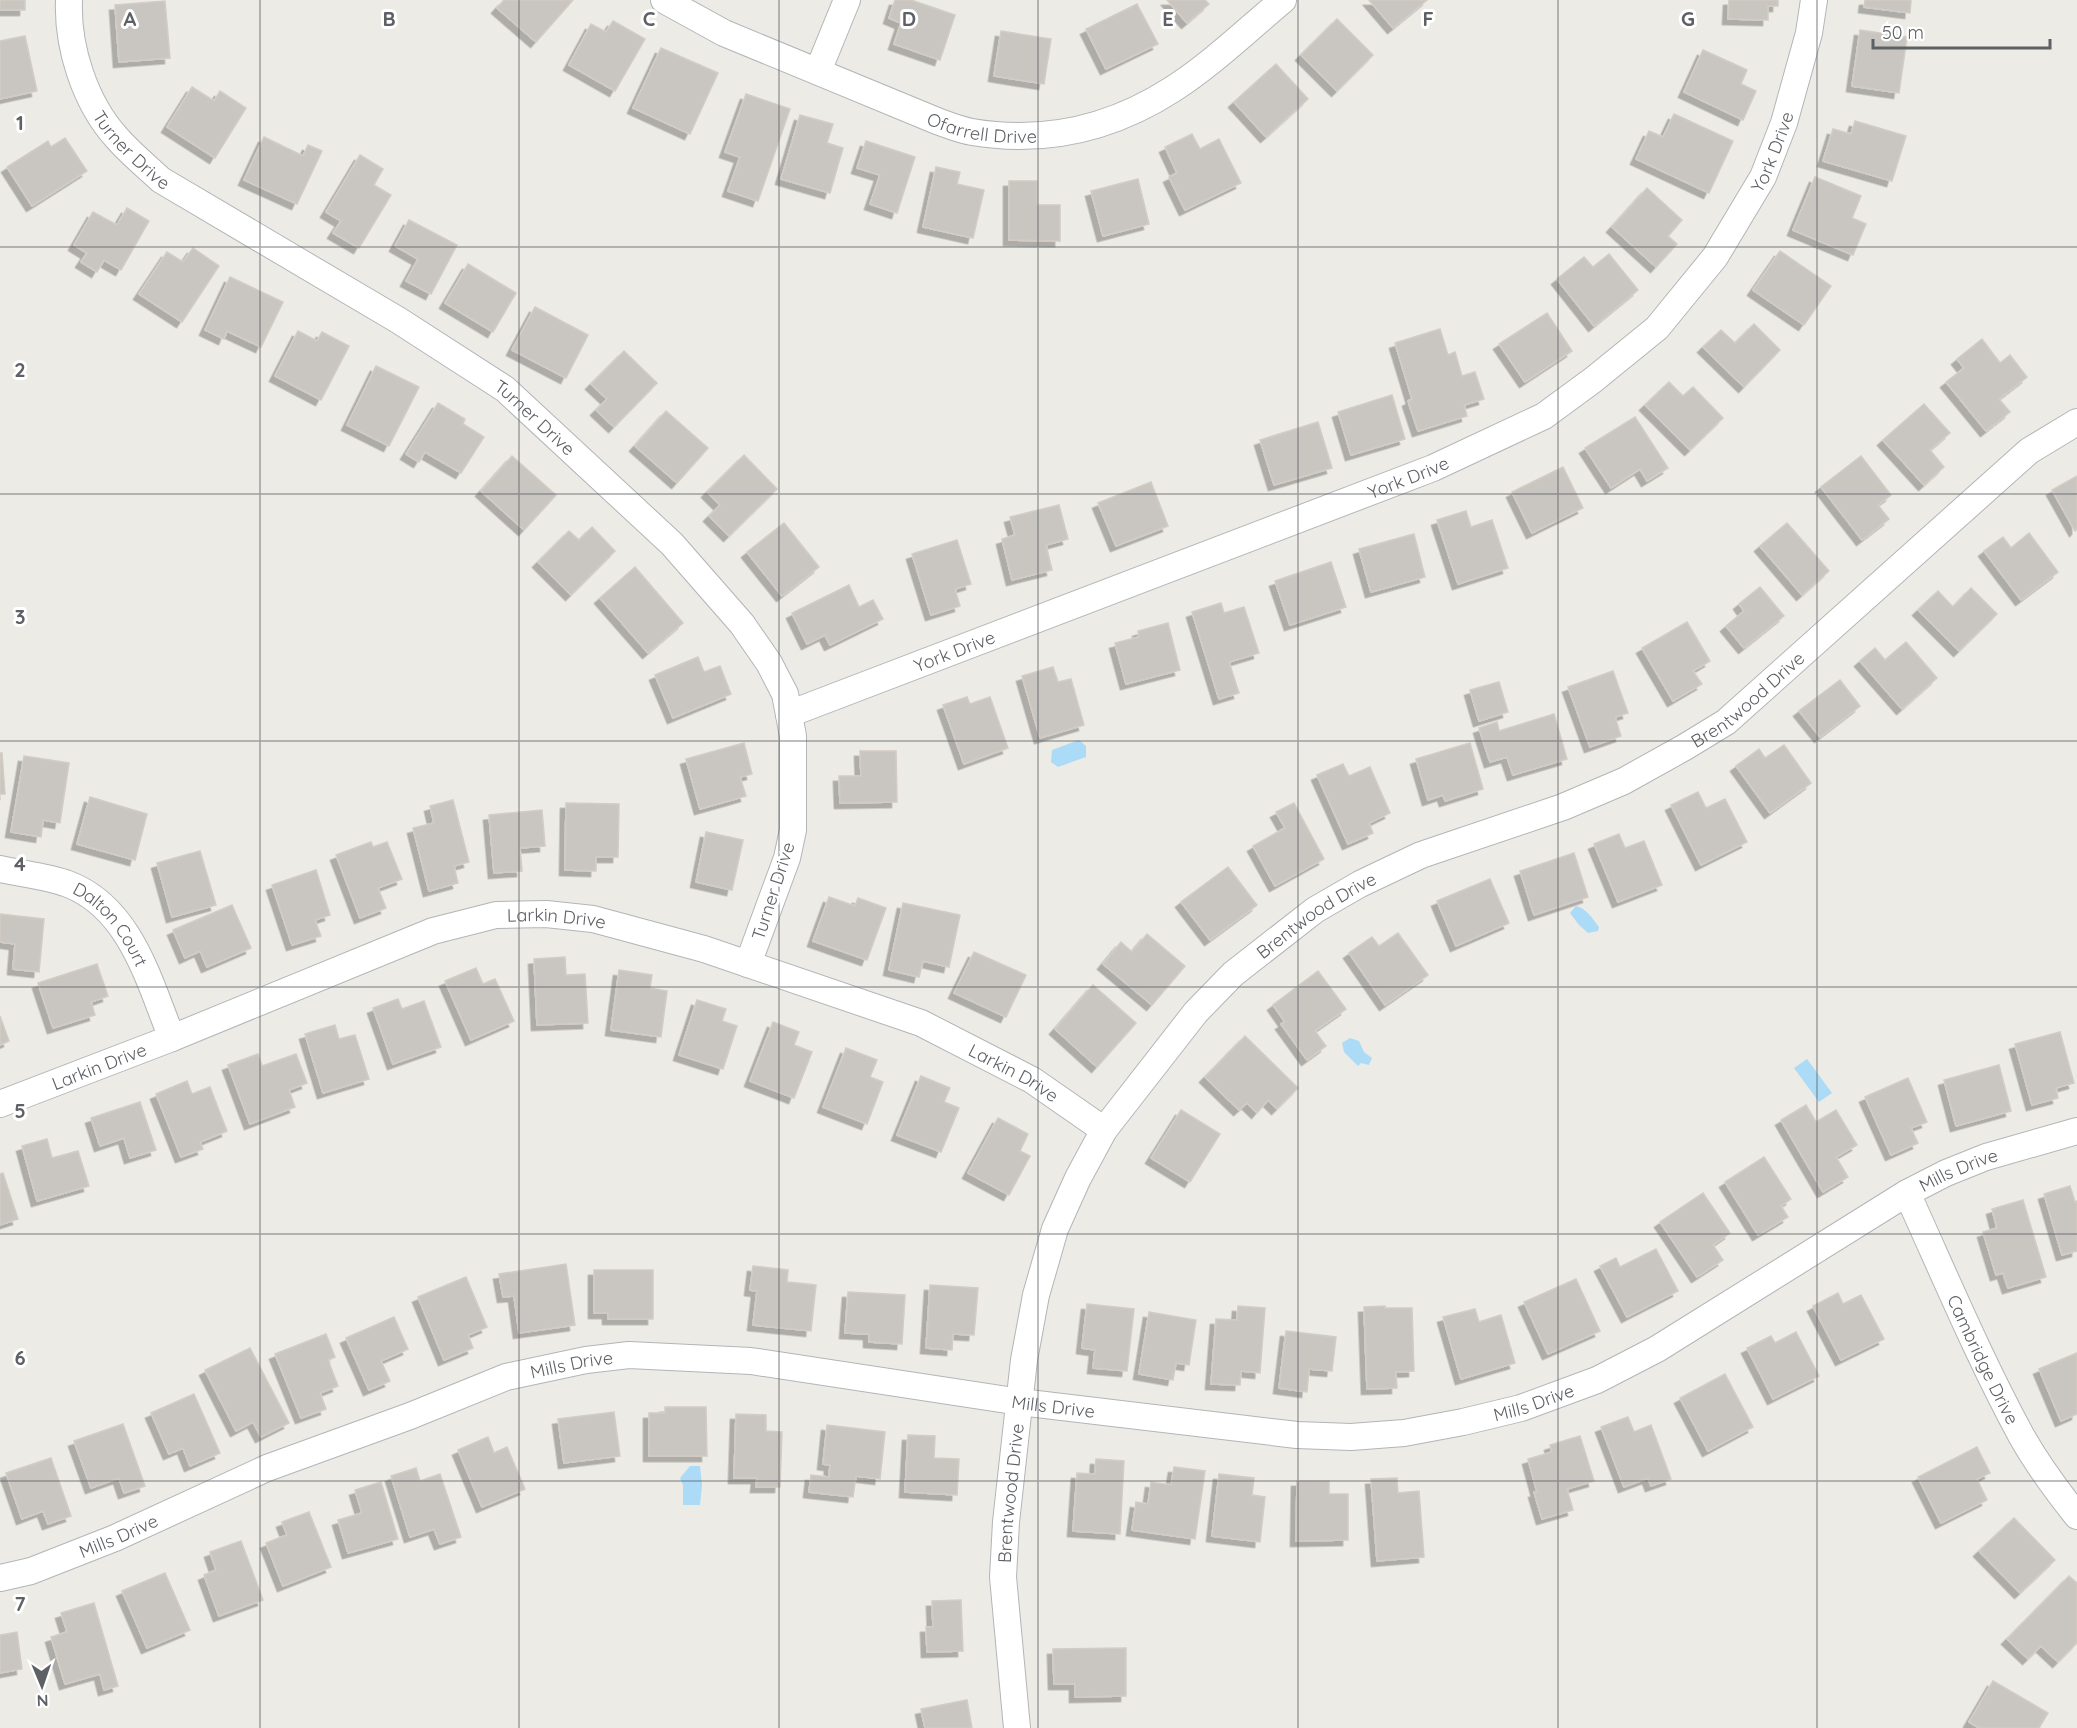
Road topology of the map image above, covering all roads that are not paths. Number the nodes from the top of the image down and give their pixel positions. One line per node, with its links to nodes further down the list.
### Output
1 (69, 0): 8 (street, Turner Drive)
2 (664, 0): 6 (street, Ofarrell Drive)
3 (847, 0): 6 (street)
4 (1283, 0): 6 (street, Ofarrell Drive)
5 (1814, 0): 8 (street, York Drive)
6 (818, 71)
7 (2077, 422): 13 (street, Brentwood Drive)
8 (789, 714): 10 (street, Turner Drive)
9 (0, 869): 11 (street, Dalton Court)
10 (748, 964): 11 (street, Larkin Drive); 13 (street, Larkin Drive)
11 (172, 1038): 12 (street, Larkin Drive)
12 (0, 1104)
13 (1104, 1130): 16 (street, Brentwood Drive)
14 (2077, 1131): 15 (street, Mills Drive)
15 (1907, 1193): 16 (street, Mills Drive); 17 (street, Cambridge Drive)
16 (1020, 1402): 18 (street, Mills Drive); 19 (street, Brentwood Drive)
17 (2077, 1516)
18 (0, 1578)
19 (1017, 1728)

